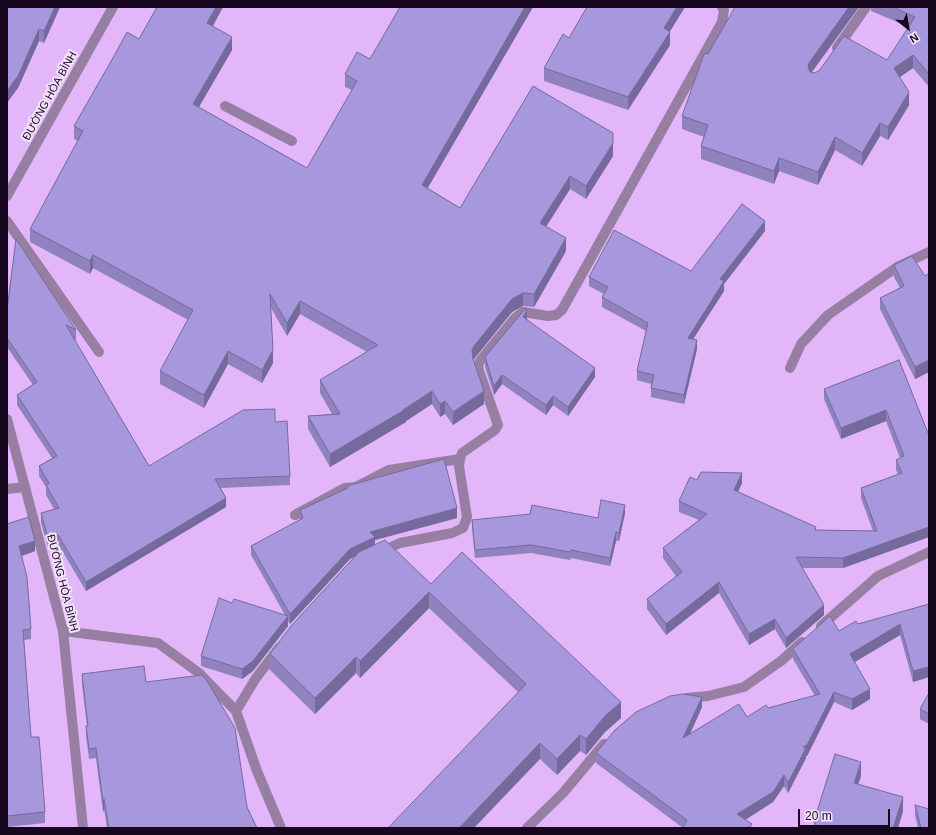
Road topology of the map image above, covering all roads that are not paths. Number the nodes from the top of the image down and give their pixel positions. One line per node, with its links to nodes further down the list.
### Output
1 (113, 7): 7 (street, ĐƯỜNG HÒA BÌNH)
2 (722, 7): 13 (street)
3 (866, 7): 4 (street)
4 (832, 56)
5 (225, 106): 6 (street)
6 (292, 141)
7 (7, 196)
8 (7, 221): 10 (street)
9 (929, 252): 11 (street)
10 (99, 352)
11 (790, 368)
12 (7, 419): 14 (street, ĐƯỜNG HÒA BÌNH)
13 (460, 459): 16 (street); 18 (street)
14 (25, 487): 15 (street); 19 (street, ĐƯỜNG HÒA BÌNH)
15 (7, 489)
16 (295, 515)
17 (929, 552): 21 (street)
18 (368, 557)
19 (63, 631): 22 (street); 24 (street, ĐƯỜNG HÒA BÌNH)
20 (286, 638): 22 (street)
21 (679, 699)
22 (236, 711): 25 (street)
23 (610, 736): 26 (street)
24 (83, 828)
25 (281, 828)
26 (527, 828)

